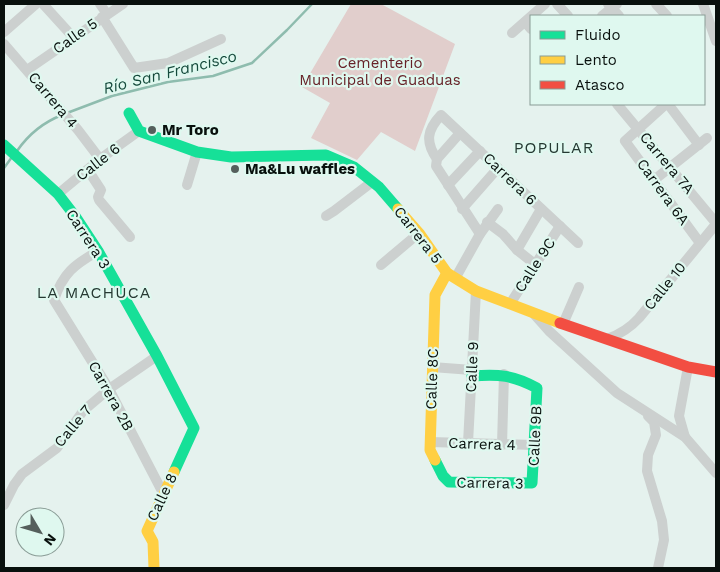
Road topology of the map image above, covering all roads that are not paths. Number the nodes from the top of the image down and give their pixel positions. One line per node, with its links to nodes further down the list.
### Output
1 (36, 4): 16 (street)
2 (42, 4): 18 (street)
3 (100, 4): 14 (street)
4 (122, 4): 14 (street, Calle 5)
5 (545, 4): 10 (street)
6 (557, 4): 11 (street)
7 (656, 4): 13 (street)
8 (704, 4): 20 (street)
9 (612, 5): 12 (street)
10 (536, 15)
11 (567, 15)
12 (603, 15)
13 (666, 15)
14 (104, 16): 18 (street, Calle 5); 19 (street)
15 (528, 25): 17 (street)
16 (4, 32)
17 (512, 33)
18 (73, 37): 22 (street, Calle 5)
19 (221, 40)
20 (716, 41)
21 (4, 44): 22 (street, Carrera 4)
22 (27, 70): 33 (street, Carrera 4)
23 (618, 105): 27 (street, Carrera 7A)
24 (666, 105): 27 (street)
25 (668, 105): 35 (street)
26 (130, 113): 28 (street)
27 (638, 129): 35 (street, Carrera 7A); 38 (street, Carrera 6A)
28 (139, 131): 32 (street, Carrera 5); 33 (street, Calle 6)
29 (460, 132): 31 (street, Carrera 6); 34 (street); 34 (street, Carrera 6)
30 (4, 145): 42 (street, Carrera 3)
31 (480, 151): 36 (street, Carrera 6); 41 (street)
32 (197, 152): 39 (street, Carrera 5); 40 (street)
33 (100, 159): 37 (street, Calle 6)
34 (436, 162): 41 (street)
35 (670, 167): 38 (street); 48 (street, Carrera 7A)
36 (498, 168): 43 (street); 45 (street, Carrera 6)
37 (88, 170): 42 (street, Calle 6); 52 (street)
38 (654, 180): 54 (street, Carrera 6A)
39 (372, 182): 46 (street); 50 (street, Carrera 5)
40 (187, 185)
41 (448, 185): 43 (street)
42 (58, 194): 55 (street, Carrera 3)
43 (462, 209): 51 (street)
44 (498, 209): 47 (street)
45 (540, 209): 49 (street, Carrera 6); 56 (street)
46 (326, 216)
47 (487, 222): 51 (street); 56 (street)
48 (716, 224): 54 (street, Calle 10)
49 (560, 226): 53 (street, Carrera 6); 58 (street, Calle 9C)
50 (420, 233): 57 (street); 59 (street, Carrera 5)
51 (480, 234): 59 (street)
52 (130, 237)
53 (578, 243)
54 (700, 243): 65 (street, Calle 10)
55 (98, 250): 66 (street, Carrera 3); 72 (street, Carrera 2B)
56 (517, 250): 58 (street)
57 (381, 265)
58 (536, 265): 62 (street, Calle 9C)
59 (451, 275): 61 (street, Carrera 5); 67 (street, Calle 8C)
60 (579, 287): 64 (street)
61 (476, 291): 62 (street, Carrera 5); 70 (street, Calle 9)
62 (510, 304): 63 (street, Carrera 5)
63 (533, 312): 64 (street, Carrera 5); 73 (street)
64 (563, 324): 65 (street, Carrera 5)
65 (607, 339): 68 (street, Carrera 5)
66 (157, 356): 72 (street, Calle 7); 74 (street, Carrera 3)
67 (432, 367): 70 (street); 76 (street, Calle 8C)
68 (688, 367): 69 (street, Carrera 5); 75 (street)
69 (716, 372)
70 (472, 373): 71 (street); 77 (street, Calle 9)
71 (504, 374): 78 (street); 79 (street, Calle 9B)
72 (109, 389): 83 (street, Carrera 2B); 84 (street, Calle 7)
73 (644, 411): 75 (street); 86 (street)
74 (194, 428): 83 (street, Calle 8)
75 (685, 437): 80 (street)
76 (430, 442): 77 (street, Carrera 4); 81 (street, Calle 8C)
77 (468, 443): 78 (street, Carrera 4)
78 (502, 445): 79 (street, Carrera 4)
79 (534, 445): 82 (street, Calle 9B)
80 (716, 473)
81 (449, 482): 82 (street, Carrera 3)
82 (532, 483)
83 (164, 495): 85 (street, Calle 8)
84 (4, 505)
85 (154, 568)
86 (658, 568)

